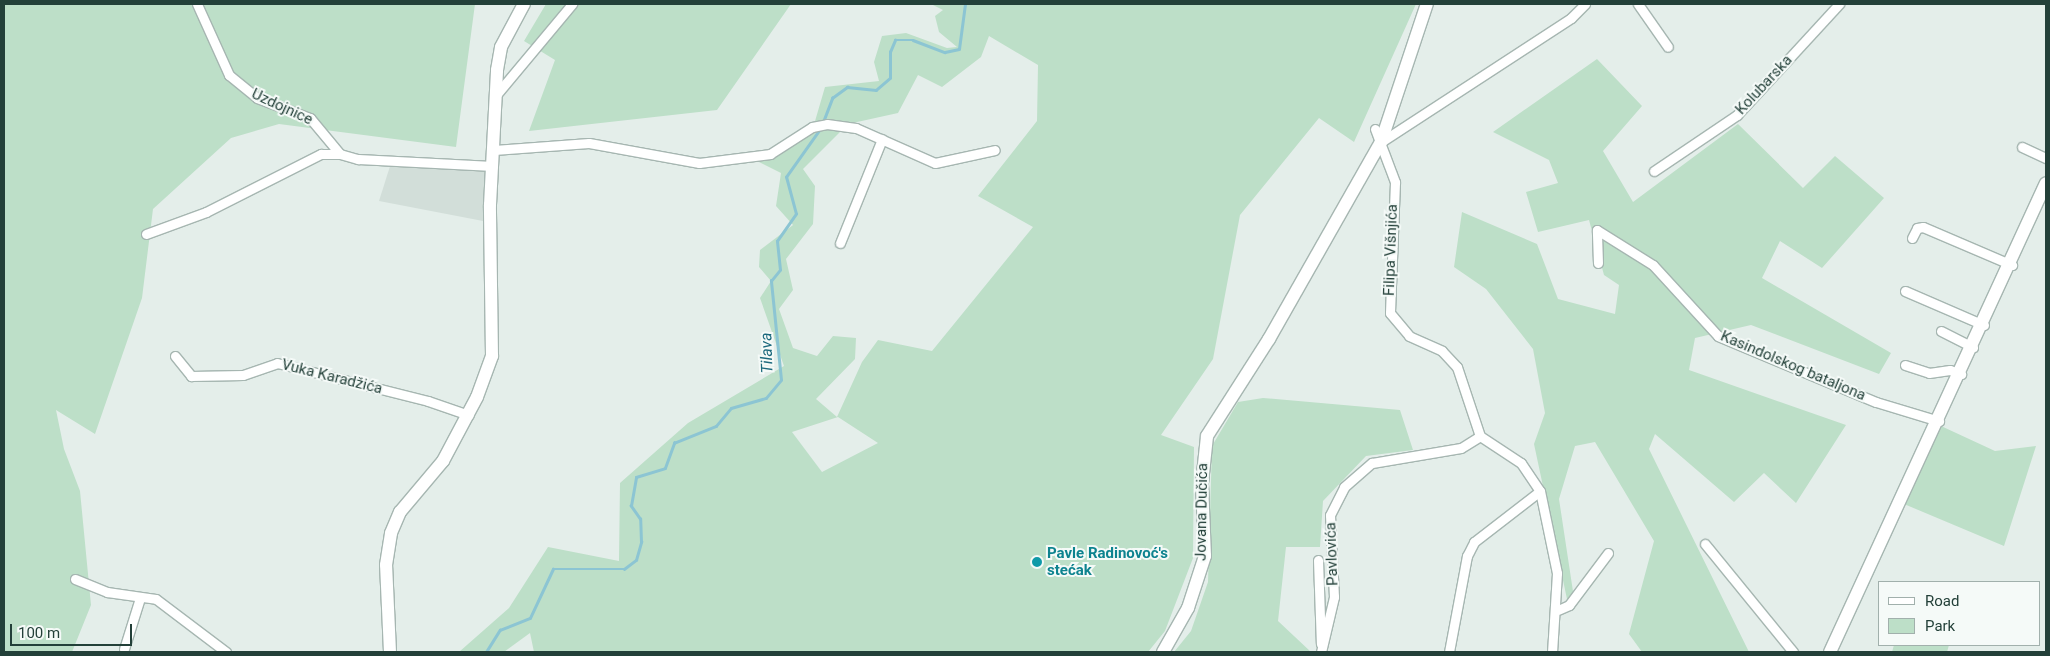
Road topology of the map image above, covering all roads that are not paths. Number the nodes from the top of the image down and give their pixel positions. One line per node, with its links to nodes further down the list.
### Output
1 (197, 4): 16 (street, Uzdojnice)
2 (524, 4): 9 (street)
3 (572, 4): 9 (street)
4 (1428, 4): 12 (street)
5 (1585, 4): 12 (street)
6 (1638, 4): 8 (street)
7 (1839, 4): 19 (street, Kolubarska)
8 (1668, 47)
9 (496, 95): 14 (street)
10 (1375, 130): 12 (street, Filipa Višnjića)
11 (882, 139): 14 (street); 15 (street); 23 (street)
12 (1381, 142): 35 (street, Filipa Višnjića); 46 (street, Jovana Dučića)
13 (2022, 147): 17 (street)
14 (494, 150): 18 (street)
15 (995, 150)
16 (340, 154): 18 (street); 21 (street)
17 (2046, 158)
18 (493, 166): 33 (street)
19 (1654, 171)
20 (2046, 183): 25 (street)
21 (146, 234)
22 (1912, 238): 25 (street)
23 (840, 242)
24 (1598, 262): 34 (street, Kasindolskog bataljona)
25 (2012, 264): 27 (street)
26 (1905, 291): 27 (street)
27 (1984, 325): 29 (street)
28 (1941, 331): 29 (street)
29 (1973, 347): 32 (street)
30 (175, 356): 33 (street, Vuka Karadžića)
31 (1905, 365): 32 (street)
32 (1961, 374): 34 (street)
33 (469, 415): 45 (street)
34 (1939, 421): 51 (street)
35 (1480, 436): 36 (street); 47 (street, Pavlovića)
36 (1540, 491): 42 (street); 48 (street)
37 (1705, 544): 50 (street)
38 (1608, 553): 42 (street)
39 (1318, 560): 47 (street, Pavlovića)
40 (75, 579): 41 (street)
41 (140, 598): 43 (street); 44 (street)
42 (1558, 610): 49 (street)
43 (124, 649)
44 (226, 652)
45 (390, 652)
46 (1162, 652)
47 (1321, 652)
48 (1449, 652)
49 (1552, 652)
50 (1793, 652)
51 (1830, 652)

